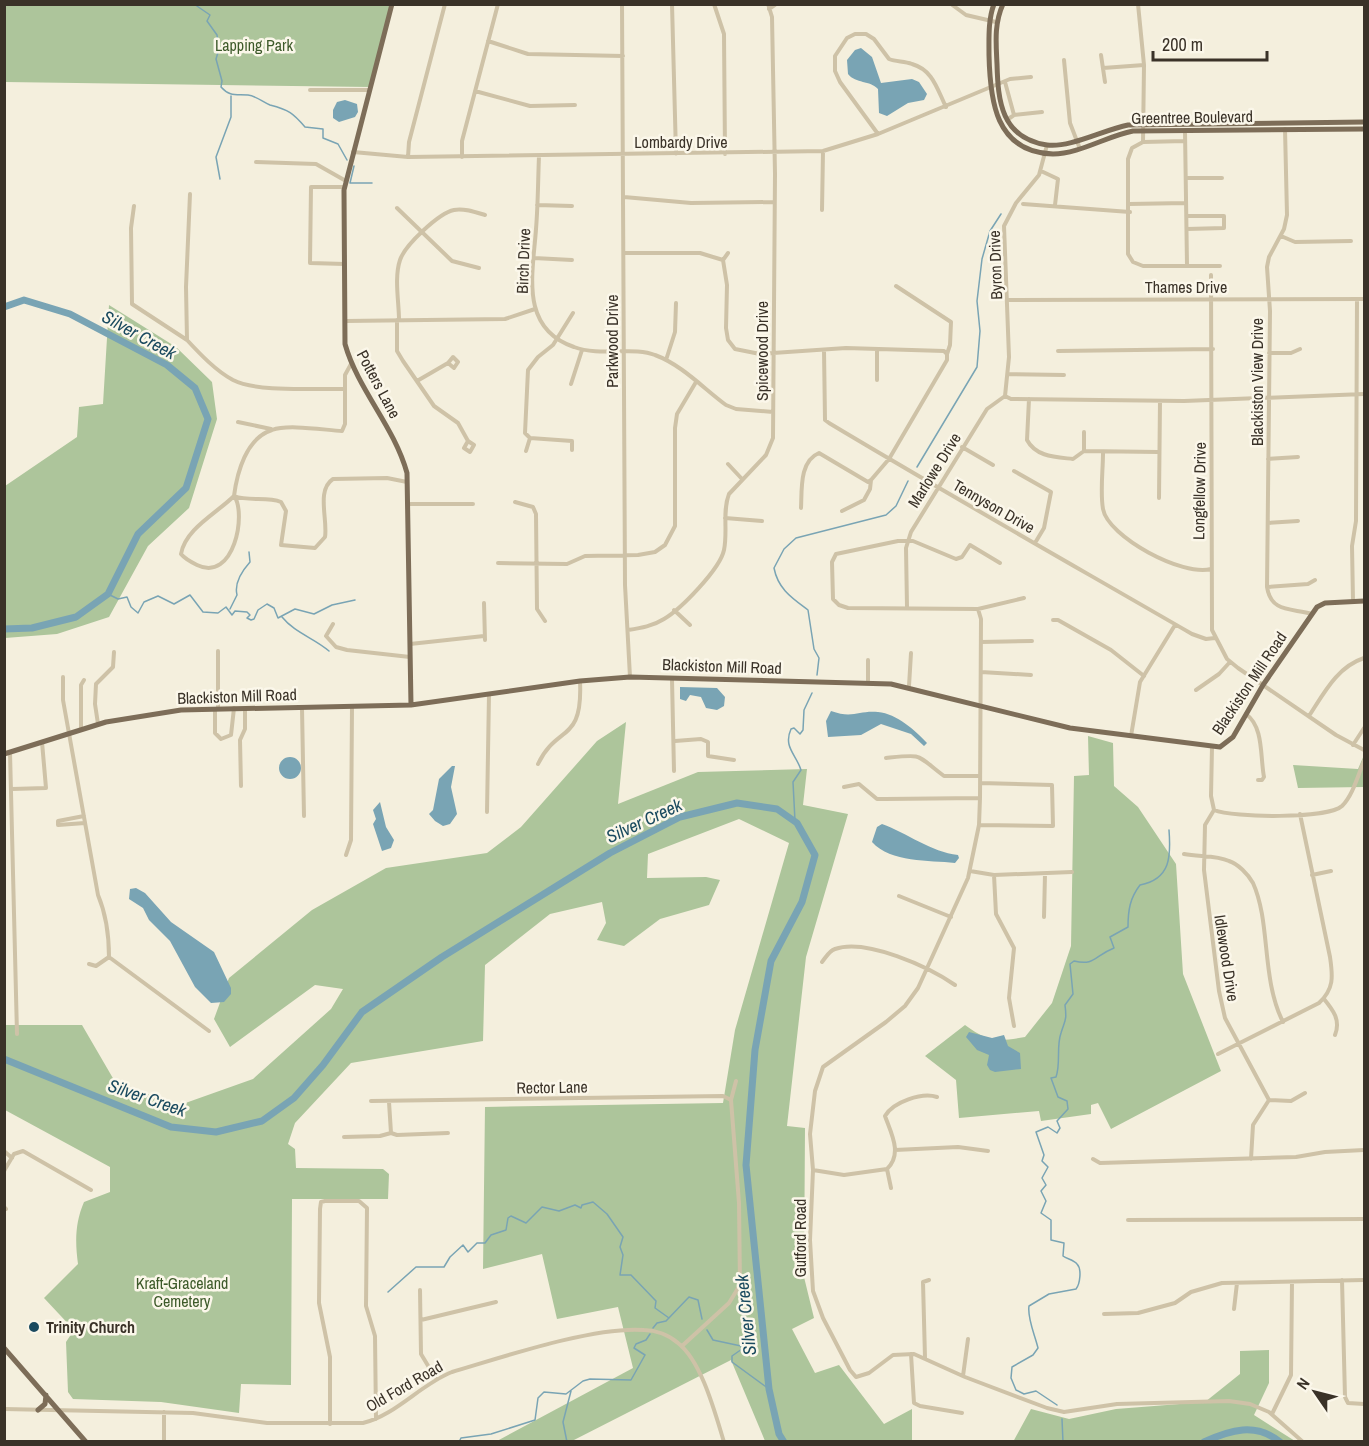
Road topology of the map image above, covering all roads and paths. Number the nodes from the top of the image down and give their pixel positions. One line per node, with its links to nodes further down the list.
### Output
1 (392, 4): 26 (main road, Potters Lane)
2 (445, 4): 52 (street)
3 (498, 4): 14 (street)
4 (622, 4): 16 (street, Parkwood Drive)
5 (672, 4): 49 (street)
6 (714, 4): 50 (street)
7 (776, 4): 12 (street)
8 (951, 4): 13 (street)
9 (994, 4): 13 (main road)
10 (1003, 4): 13 (main road)
11 (1138, 4): 18 (street)
12 (768, 7): 46 (street, Spicewood Drive)
13 (993, 22): 23 (main road); 24 (main road)
14 (488, 41): 16 (street); 27 (street)
15 (1101, 55): 19 (street)
16 (623, 56): 48 (street, Parkwood Drive)
17 (1064, 60): 39 (street)
18 (1144, 65): 19 (street); 36 (street)
19 (1103, 68): 22 (street)
20 (1031, 76): 21 (street, Lombardy Drive)
21 (1005, 82): 23 (street, Lombardy Drive); 31 (street)
22 (1106, 82)
23 (997, 86): 24 (street, Lombardy Drive); 32 (main road)
24 (989, 89): 29 (street, Lombardy Drive); 47 (main road)
25 (310, 90): 26 (street)
26 (369, 90): 45 (main road, Potters Lane)
27 (475, 91): 28 (street); 53 (street)
28 (575, 105)
29 (946, 107): 38 (street, Lombardy Drive); 38 (street)
30 (1042, 112): 31 (street)
31 (1014, 115): 32 (street)
32 (1006, 120): 42 (main road)
33 (1365, 122): 34 (main road, Greentree Boulevard)
34 (1285, 126): 35 (main road, Greentree Boulevard); 37 (main road, Greentree Boulevard); 76 (street, Blackiston View Drive)
35 (1185, 127): 36 (main road, Greentree Boulevard); 40 (street)
36 (1144, 128): 39 (main road, Greentree Boulevard); 41 (street); 43 (main road, Greentree Boulevard)
37 (1365, 129)
38 (878, 134): 44 (street, Lombardy Drive)
39 (1077, 141): 42 (main road, Greentree Boulevard); 43 (street)
40 (1185, 141): 41 (street); 56 (street)
41 (1143, 142): 64 (street)
42 (1047, 145): 47 (street, Byron Drive)
43 (1080, 149): 47 (main road, Greentree Boulevard)
44 (823, 151): 46 (street, Lombardy Drive); 70 (street)
45 (353, 152): 52 (street, Lombardy Drive); 58 (main road, Potters Lane)
46 (774, 153): 50 (street, Lombardy Drive); 61 (street, Spicewood Drive)
47 (1045, 153): 55 (street, Byron Drive)
48 (623, 154): 49 (street, Lombardy Drive); 51 (street, Lombardy Drive); 60 (street, Parkwood Drive)
49 (676, 154): 50 (street, Lombardy Drive)
50 (725, 154)
51 (539, 156): 53 (street, Lombardy Drive); 67 (street, Birch Drive)
52 (408, 157): 53 (street, Lombardy Drive)
53 (462, 157)
54 (256, 162): 58 (street)
55 (1041, 171): 65 (street); 93 (street, Byron Drive)
56 (1186, 178): 57 (street); 62 (street)
57 (1222, 178)
58 (346, 184): 83 (main road, Potters Lane); 83 (street)
59 (190, 194): 100 (street)
60 (624, 197): 61 (street); 78 (street, Parkwood Drive)
61 (774, 202): 109 (street, Spicewood Drive)
62 (1186, 203): 64 (street); 73 (street)
63 (1023, 204): 65 (street)
64 (1129, 204): 71 (street)
65 (1055, 205): 71 (street)
66 (134, 206): 100 (street)
67 (537, 206): 68 (street); 80 (street, Birch Drive)
68 (572, 206)
69 (397, 208): 75 (street)
70 (822, 210)
71 (1130, 212): 84 (street)
72 (486, 215): 75 (street)
73 (1187, 216): 74 (street); 74 (street)
74 (1187, 229): 84 (street)
75 (423, 233): 86 (street); 97 (street)
76 (1281, 236): 77 (street); 90 (street, Blackiston View Drive)
77 (1351, 241)
78 (624, 253): 82 (street); 107 (street, Parkwood Drive)
79 (728, 253): 82 (street)
80 (534, 258): 81 (street); 95 (street, Birch Drive)
81 (572, 260)
82 (723, 260): 109 (street)
83 (345, 264): 98 (main road, Potters Lane)
84 (1187, 265): 85 (street)
85 (1220, 266)
86 (479, 268)
87 (1211, 275): 89 (street, Longfellow Drive)
88 (896, 286): 110 (street)
89 (1212, 299): 90 (street, Thames Drive); 93 (street, Thames Drive); 102 (street, Longfellow Drive)
90 (1269, 299): 91 (street, Thames Drive); 108 (street, Blackiston View Drive)
91 (1357, 299): 92 (street, Thames Drive); 121 (street)
92 (1365, 299)
93 (1008, 300): 114 (street, Byron Drive)
94 (676, 303): 111 (street)
95 (535, 309): 97 (street); 99 (street, Birch Drive)
96 (573, 313): 99 (street)
97 (398, 320): 98 (street); 117 (street)
98 (346, 321): 113 (main road, Potters Lane)
99 (558, 337): 104 (street, Birch Drive); 132 (street)
100 (187, 340): 120 (street)
101 (877, 349): 105 (street); 110 (street); 116 (street)
102 (1212, 349): 106 (street); 126 (street, Longfellow Drive)
103 (1300, 349): 108 (street)
104 (582, 350): 107 (street, Birch Drive); 119 (street)
105 (824, 350): 109 (street); 141 (street, Tennyson Drive)
106 (1058, 351)
107 (625, 353): 111 (street, Birch Drive); 163 (street, Parkwood Drive)
108 (1269, 353): 124 (street, Blackiston View Drive)
109 (774, 354): 128 (street, Spicewood Drive)
110 (947, 354): 141 (street)
111 (666, 360): 118 (street, Birch Drive)
112 (448, 363): 117 (street)
113 (351, 364): 120 (street); 148 (main road, Potters Lane)
114 (1008, 374): 115 (street); 123 (street, Byron Drive)
115 (1064, 375)
116 (877, 380)
117 (417, 381): 133 (street)
118 (696, 382): 128 (street, Birch Drive); 163 (street)
119 (571, 384)
120 (344, 389): 130 (street)
121 (1355, 394): 122 (street); 124 (street); 171 (street)
122 (1365, 394)
123 (1005, 396): 125 (street); 134 (street, Marlowe Drive)
124 (1269, 398): 126 (street); 142 (street, Blackiston View Drive)
125 (1029, 399): 127 (street); 137 (street)
126 (1212, 400): 127 (street); 167 (street, Longfellow Drive)
127 (1160, 401): 138 (street)
128 (773, 412): 146 (street, Spicewood Drive)
129 (238, 422): 130 (street)
130 (272, 430): 150 (street)
131 (1084, 432): 137 (street)
132 (530, 438): 135 (street); 136 (street)
133 (468, 441)
134 (962, 447): 144 (street); 149 (street, Marlowe Drive)
135 (572, 450)
136 (526, 451)
137 (1084, 451): 139 (street)
138 (1158, 452): 139 (street); 151 (street)
139 (1104, 453): 167 (street)
140 (1298, 457): 142 (street)
141 (889, 459): 147 (street); 149 (street, Tennyson Drive)
142 (1268, 459): 160 (street, Blackiston View Drive)
143 (728, 464): 146 (street)
144 (993, 465)
145 (1014, 471): 162 (street)
146 (742, 480): 157 (street, Spicewood Drive)
147 (871, 480): 155 (street); 156 (street)
148 (408, 482): 150 (street); 153 (main road, Potters Lane)
149 (937, 487): 161 (street, Marlowe Drive); 162 (street, Tennyson Drive)
150 (234, 496): 150 (street)
151 (1158, 498)
152 (515, 501): 165 (street)
153 (409, 504): 154 (street); 187 (main road, Potters Lane)
154 (473, 504)
155 (801, 508)
156 (842, 511)
157 (725, 518): 159 (street); 176 (street, Spicewood Drive)
158 (1298, 520): 160 (street)
159 (762, 521)
160 (1268, 523): 169 (street, Blackiston View Drive)
161 (908, 542): 166 (street); 174 (street, Marlowe Drive); 174 (street)
162 (1035, 543): 182 (street, Tennyson Drive)
163 (625, 555): 165 (street); 183 (street, Parkwood Drive)
164 (498, 563): 165 (street)
165 (536, 563): 179 (street)
166 (1000, 563)
167 (1211, 569): 184 (street, Longfellow Drive)
168 (1315, 580): 169 (street)
169 (1267, 588): 177 (street)
170 (1024, 598): 175 (street)
171 (1353, 601): 172 (main road); 177 (main road)
172 (1365, 601)
173 (484, 603): 187 (street)
174 (907, 607): 175 (street)
175 (978, 609): 186 (street)
176 (674, 610): 181 (street); 183 (street, Spicewood Drive)
177 (1312, 614): 204 (main road, Blackiston Mill Road)
178 (1053, 620): 197 (street)
179 (545, 621)
180 (333, 624): 191 (street)
181 (690, 625)
182 (1175, 625): 184 (street, Tennyson Drive); 197 (street)
183 (628, 630): 199 (street, Parkwood Drive)
184 (1215, 638): 194 (street, Longfellow Drive)
185 (1032, 641): 186 (street)
186 (981, 642): 195 (street)
187 (410, 644): 191 (main road, Potters Lane)
188 (218, 651): 211 (street)
189 (114, 652): 217 (street)
190 (911, 653): 205 (street)
191 (410, 657): 208 (main road, Potters Lane)
192 (1365, 658): 216 (street)
193 (868, 660): 203 (street)
194 (1230, 662): 204 (street, Longfellow Drive); 206 (street)
195 (981, 672): 196 (street); 210 (street)
196 (1031, 675)
197 (1144, 676): 221 (street)
198 (63, 677): 220 (street)
199 (630, 678): 200 (main road, Blackiston Mill Road); 202 (main road, Blackiston Mill Road)
200 (672, 679): 203 (main road, Blackiston Mill Road); 222 (street)
201 (84, 680): 219 (street)
202 (580, 681): 207 (main road, Blackiston Mill Road); 231 (street)
203 (868, 682): 205 (main road, Blackiston Mill Road)
204 (1263, 685): 215 (main road, Blackiston Mill Road); 216 (street, Longfellow Drive)
205 (909, 686): 210 (main road, Blackiston Mill Road)
206 (1196, 690)
207 (489, 694): 208 (main road, Blackiston Mill Road); 241 (street)
208 (411, 705): 209 (main road, Blackiston Mill Road)
209 (352, 707): 214 (main road, Blackiston Mill Road); 248 (street)
210 (980, 707): 221 (main road, Blackiston Mill Road); 233 (street, Gutford Road)
211 (217, 708): 212 (main road, Blackiston Mill Road); 212 (street); 217 (main road, Blackiston Mill Road)
212 (234, 708): 213 (main road, Blackiston Mill Road)
213 (245, 708): 214 (main road, Blackiston Mill Road); 236 (street)
214 (302, 708): 244 (street)
215 (1246, 714): 225 (main road, Blackiston Mill Road); 234 (street)
216 (1309, 716): 224 (street, Longfellow Drive)
217 (98, 725): 219 (main road, Blackiston Mill Road)
218 (1365, 728): 224 (street)
219 (81, 730): 220 (main road, Blackiston Mill Road)
220 (69, 733): 223 (main road, Blackiston Mill Road); 243 (street)
221 (1131, 736): 225 (main road, Blackiston Mill Road)
222 (675, 741): 229 (street); 232 (street)
223 (42, 742): 227 (main road, Blackiston Mill Road); 238 (street)
224 (1353, 745): 226 (street, Longfellow Drive)
225 (1212, 747): 240 (street, Idlewood Drive)
226 (1365, 750)
227 (7, 753): 238 (street)
228 (886, 758): 233 (street)
229 (734, 760)
230 (1365, 760): 242 (street)
231 (538, 764)
232 (675, 771)
233 (980, 776): 235 (street, Gutford Road)
234 (1258, 780)
235 (980, 783): 239 (street, Gutford Road); 246 (street)
236 (242, 786)
237 (844, 787): 239 (street)
238 (12, 789): 268 (street)
239 (980, 798): 246 (street, Gutford Road)
240 (1214, 810): 242 (street); 249 (street, Idlewood Drive)
241 (487, 812)
242 (1300, 814): 255 (street)
243 (84, 816): 245 (street); 245 (street)
244 (304, 816)
245 (85, 823): 259 (street)
246 (979, 825): 250 (street, Gutford Road)
247 (1184, 854): 249 (street)
248 (346, 855)
249 (1204, 857): 265 (street); 270 (street, Idlewood Drive)
250 (970, 871): 254 (street); 257 (street, Gutford Road)
251 (1331, 871): 255 (street)
252 (1072, 872): 253 (street)
253 (1045, 874): 254 (street); 258 (street)
254 (994, 875): 266 (street)
255 (1312, 875): 264 (street)
256 (899, 896): 257 (street)
257 (951, 917): 262 (street, Gutford Road)
258 (1044, 918)
259 (109, 957): 261 (street); 267 (street)
260 (822, 962): 262 (street)
261 (89, 964)
262 (927, 970): 263 (street); 290 (street, Gutford Road)
263 (955, 985)
264 (1324, 999): 265 (street); 269 (street)
265 (1283, 1022): 270 (street)
266 (1014, 1026)
267 (209, 1030)
268 (17, 1034)
269 (1335, 1035)
270 (1238, 1044): 271 (street); 276 (street, Idlewood Drive)
271 (1218, 1054)
272 (736, 1081): 275 (street)
273 (1305, 1093): 276 (street)
274 (937, 1098): 282 (street)
275 (730, 1100): 278 (street, Rector Lane); 307 (street)
276 (1269, 1100): 287 (street)
277 (371, 1101): 278 (street, Rector Lane)
278 (389, 1102): 279 (street)
279 (391, 1133): 280 (street); 281 (street)
280 (448, 1133)
281 (344, 1137)
282 (895, 1150): 284 (street); 289 (street)
283 (1365, 1150): 287 (street)
284 (988, 1151)
285 (4, 1152): 286 (street)
286 (12, 1158): 291 (street); 293 (street)
287 (1251, 1159): 288 (street)
288 (1093, 1160)
289 (887, 1169): 290 (street); 292 (street)
290 (813, 1170): 309 (street, Gutford Road)
291 (4, 1171)
292 (891, 1188)
293 (91, 1190)
294 (1365, 1219): 295 (street)
295 (1128, 1221)
296 (929, 1280): 310 (street)
297 (1365, 1280): 298 (street)
298 (1342, 1281): 299 (street); 314 (street)
299 (1292, 1282): 300 (street); 320 (street)
300 (1237, 1283): 303 (street); 304 (street)
301 (420, 1290): 305 (street)
302 (496, 1302): 305 (street)
303 (1233, 1309)
304 (1104, 1314)
305 (421, 1320): 312 (street)
306 (968, 1339): 311 (street)
307 (682, 1346): 312 (street, Old Ford Road); 325 (street)
308 (4, 1348): 313 (main road)
309 (911, 1354): 310 (street); 319 (street)
310 (926, 1359): 311 (street)
311 (963, 1376): 320 (street)
312 (436, 1379): 321 (street, Old Ford Road)
313 (46, 1395): 316 (main road); 317 (main road)
314 (1365, 1404)
315 (4, 1409): 316 (street, Old Ford Road)
316 (38, 1410): 317 (street, Old Ford Road)
317 (60, 1411): 318 (street, Old Ford Road); 323 (main road)
318 (164, 1412): 322 (street, Old Ford Road); 324 (street)
319 (962, 1413)
320 (1272, 1414): 326 (street)
321 (376, 1419): 322 (street, Old Ford Road); 322 (street)
322 (330, 1424)
323 (86, 1442)
324 (164, 1442)
325 (724, 1442)
326 (1303, 1442)

